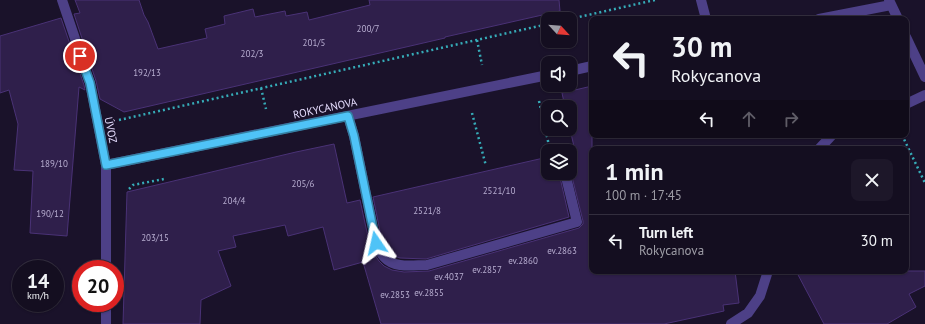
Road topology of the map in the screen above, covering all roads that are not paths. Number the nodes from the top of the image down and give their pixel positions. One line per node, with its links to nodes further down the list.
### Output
1 (62, 0): 17 (street, ÚVOZ)
2 (702, 0): 4 (street)
3 (890, 2): 5 (street); 6 (street)
4 (705, 16)
5 (832, 16)
6 (897, 16)
7 (909, 43): 11 (street)
8 (589, 67): 9 (street)
9 (577, 69)
10 (541, 76): 14 (street, ROKYCANOVA)
11 (925, 77)
12 (925, 95): 13 (street)
13 (909, 103)
14 (348, 116): 17 (street, ROKYCANOVA); 18 (street)
15 (829, 138): 16 (street)
16 (822, 146)
17 (106, 165): 19 (street, ÚVOZ)
18 (567, 180)
19 (106, 260)
20 (767, 274): 23 (street)
21 (106, 312): 22 (street)
22 (106, 324)
23 (731, 324)

